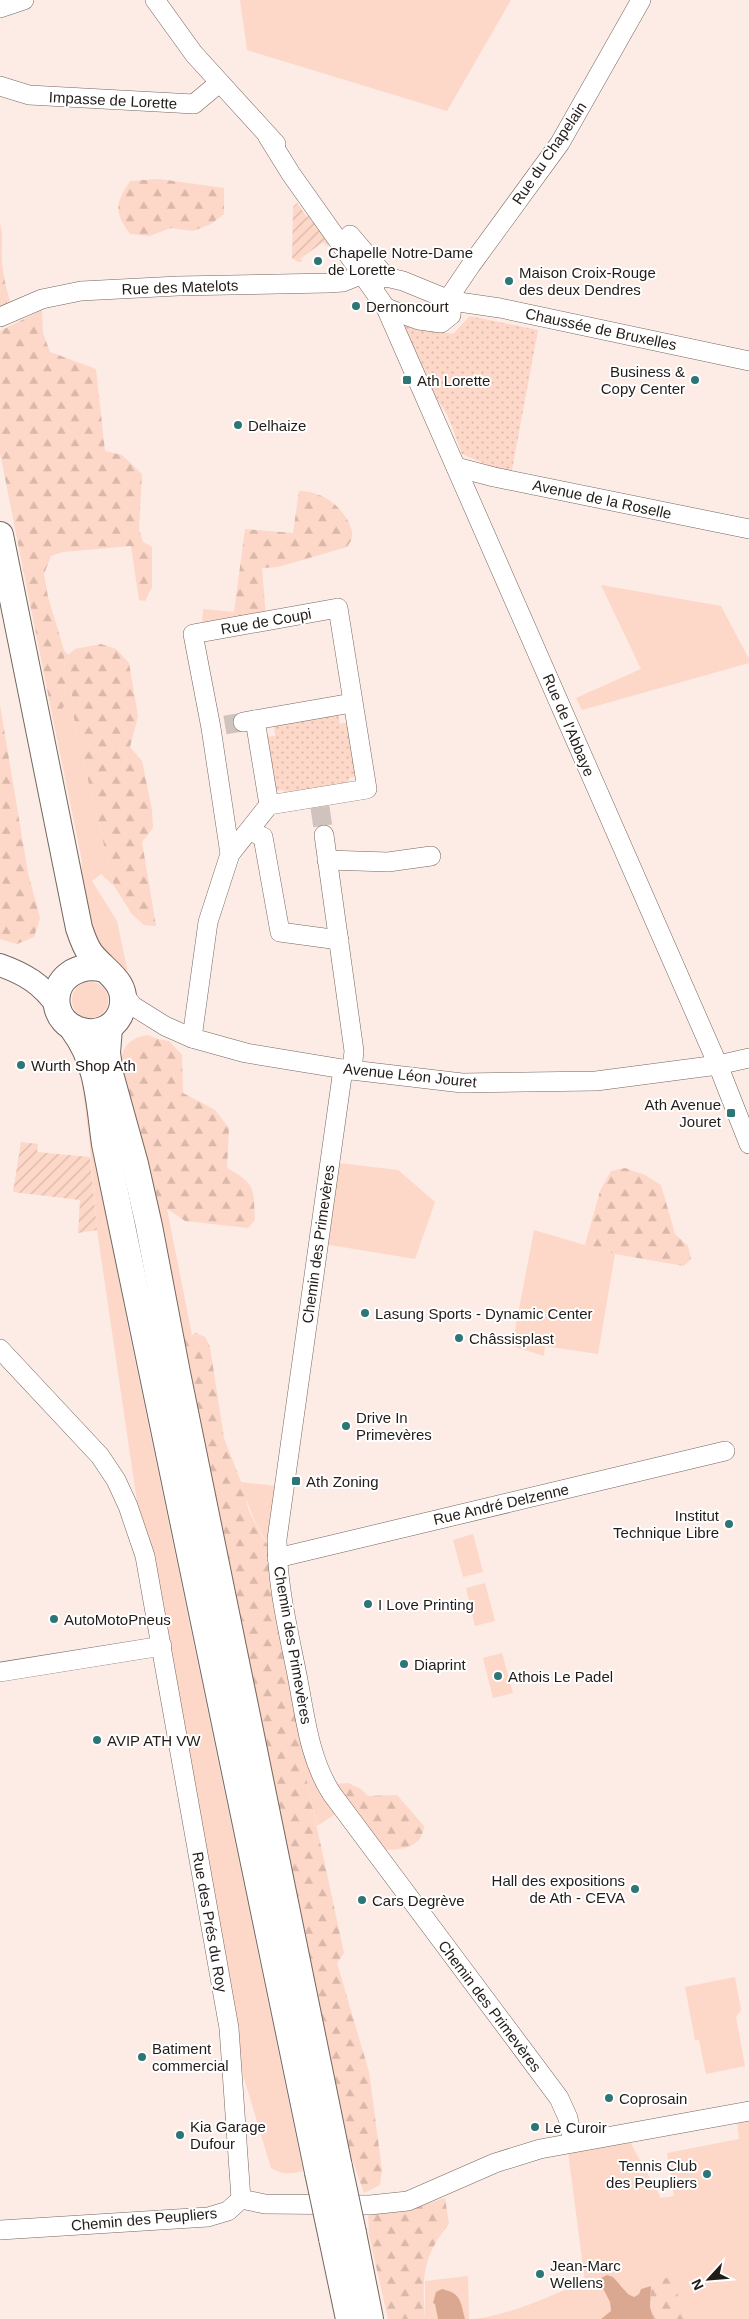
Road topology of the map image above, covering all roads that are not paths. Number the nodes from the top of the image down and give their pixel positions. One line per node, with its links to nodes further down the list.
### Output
1 (24, 0): 4 (street)
2 (155, 0): 5 (street)
3 (641, 0): 10 (street, Rue du Chapelain)
4 (0, 8)
5 (218, 82): 6 (street, Impasse de Lorette); 7 (street)
6 (0, 86)
7 (268, 136): 8 (street); 9 (street)
8 (363, 274): 9 (street); 12 (street, Rue des Matelots)
9 (380, 283): 10 (street, Chaussée de Bruxelles); 11 (street)
10 (450, 300): 11 (street); 13 (street, Chaussée de Bruxelles)
11 (386, 308): 14 (street, Rue de l'Abbaye)
12 (0, 317)
13 (749, 361)
14 (456, 467): 15 (street, Avenue de la Roselle); 36 (street, Rue de l'Abbaye)
15 (749, 529)
16 (0, 535): 27 (highway)
17 (0, 619): 28 (highway)
18 (352, 703): 19 (street, Rue de Coupi); 19 (street); 22 (street, Rue de Coupi)
19 (270, 805): 20 (street, Rue de Coupi)
20 (250, 831): 22 (street, Rue de Coupi); 25 (street)
21 (324, 835): 24 (street)
22 (230, 854): 34 (street, Rue de Coupi)
23 (431, 856): 24 (street)
24 (327, 860): 25 (street)
25 (339, 940): 37 (street)
26 (9, 968): 28 (main road); 30 (main road)
27 (104, 969): 28 (highway); 29 (highway)
28 (68, 975): 30 (highway)
29 (123, 993): 31 (highway); 32 (street, Avenue Léon Jouret)
30 (57, 1006): 33 (highway)
31 (112, 1024): 32 (street, Avenue Léon Jouret); 33 (highway); 46 (highway)
32 (165, 1026): 34 (street, Avenue Léon Jouret)
33 (73, 1028): 46 (highway)
34 (192, 1038): 37 (street, Avenue Léon Jouret)
35 (749, 1058): 36 (street, Avenue Léon Jouret)
36 (718, 1065): 37 (street, Avenue Léon Jouret); 38 (street, Rue de l'Abbaye)
37 (347, 1069): 41 (street, Chemin des Primevères)
38 (749, 1144)
39 (0, 1349): 42 (street, Rue des Prés du Roy)
40 (725, 1451): 41 (street, Rue André Delzenne)
41 (277, 1558): 45 (street, Chemin des Primevères)
42 (162, 1646): 43 (street); 47 (street, Rue des Prés du Roy)
43 (0, 1672)
44 (749, 2111): 45 (street)
45 (573, 2142): 47 (street)
46 (329, 2170): 49 (highway, bridge)
47 (241, 2199): 48 (street, Chemin des Peupliers)
48 (0, 2230)
49 (342, 2235): 50 (highway); 51 (highway)
50 (348, 2319)
51 (370, 2319)

